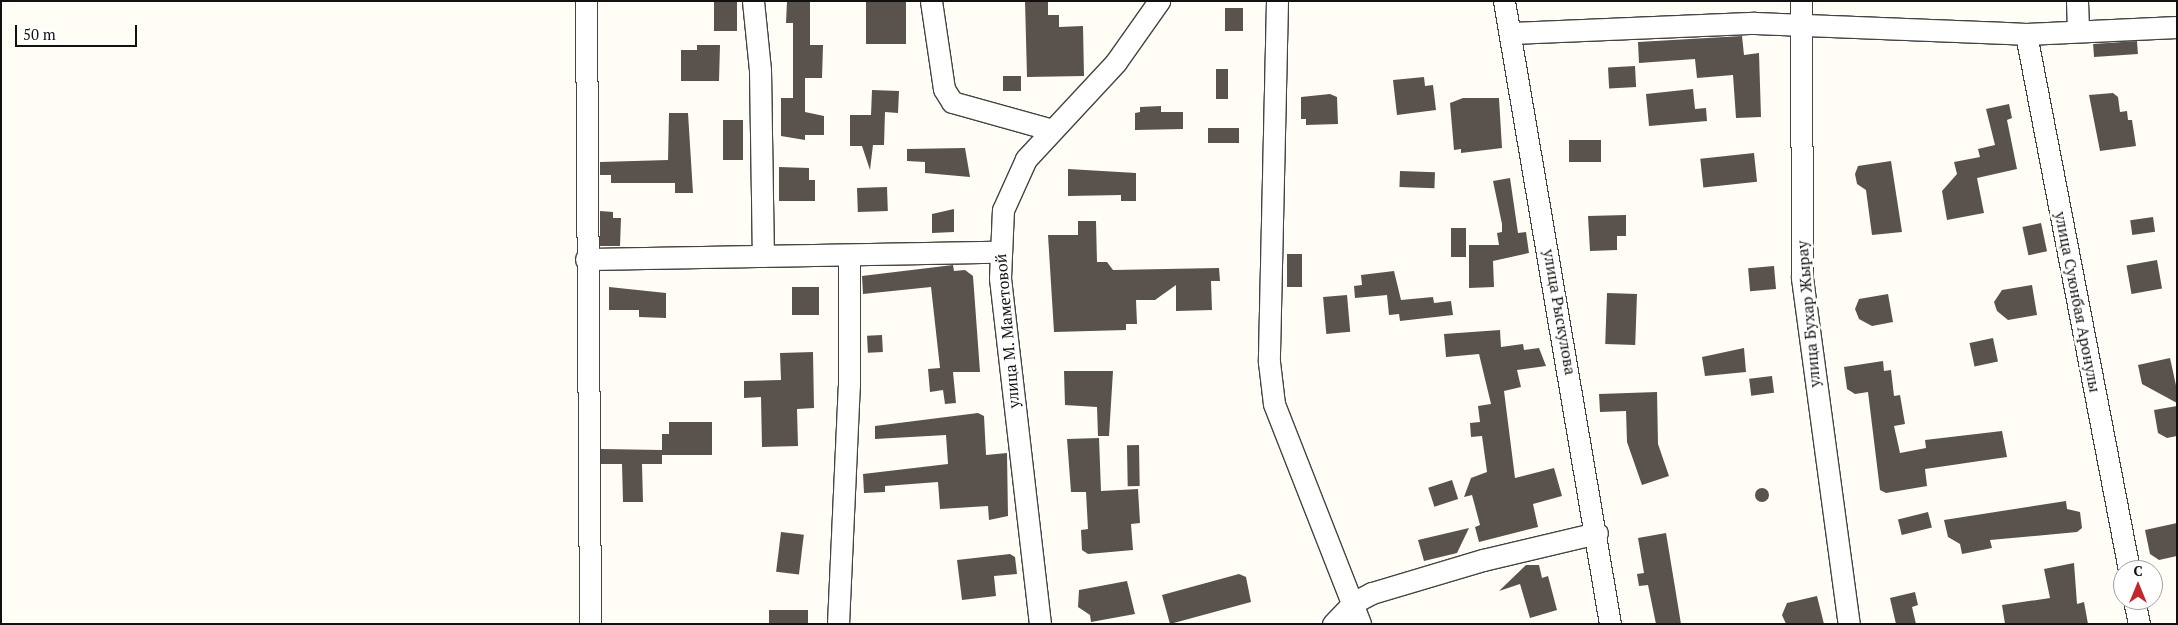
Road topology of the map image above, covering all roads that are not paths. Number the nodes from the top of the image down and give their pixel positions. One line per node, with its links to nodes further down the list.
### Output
1 (586, 1): 18 (street)
2 (753, 1): 17 (street)
3 (931, 1): 14 (street)
4 (1159, 1): 14 (street, улица М. Маметовой)
5 (1277, 1): 21 (street)
6 (1504, 1): 12 (street, улица Рыскулова)
7 (1801, 1): 10 (street, улица Бухар Жырау)
8 (2077, 1): 11 (street)
9 (2177, 27): 11 (street)
10 (1800, 28): 12 (street); 13 (street); 29 (street, улица Бухар Жырау)
11 (2078, 30): 13 (street)
12 (1512, 32): 19 (street, улица Рыскулова)
13 (2026, 34): 20 (street, улица Суюнбая Аронулы)
14 (1049, 129): 15 (street, улица М. Маметовой)
15 (999, 252): 16 (street); 25 (street, улица М. Маметовой)
16 (849, 255): 17 (street); 24 (street)
17 (763, 256): 18 (street)
18 (586, 259): 23 (street)
19 (1597, 533): 21 (street); 28 (street, улица Рыскулова)
20 (2127, 560)
21 (1353, 603): 26 (street); 27 (street)
22 (2136, 610): 30 (street)
23 (590, 624)
24 (838, 624)
25 (1040, 624)
26 (1333, 624)
27 (1360, 624)
28 (1610, 624)
29 (1849, 624)
30 (2139, 624)

